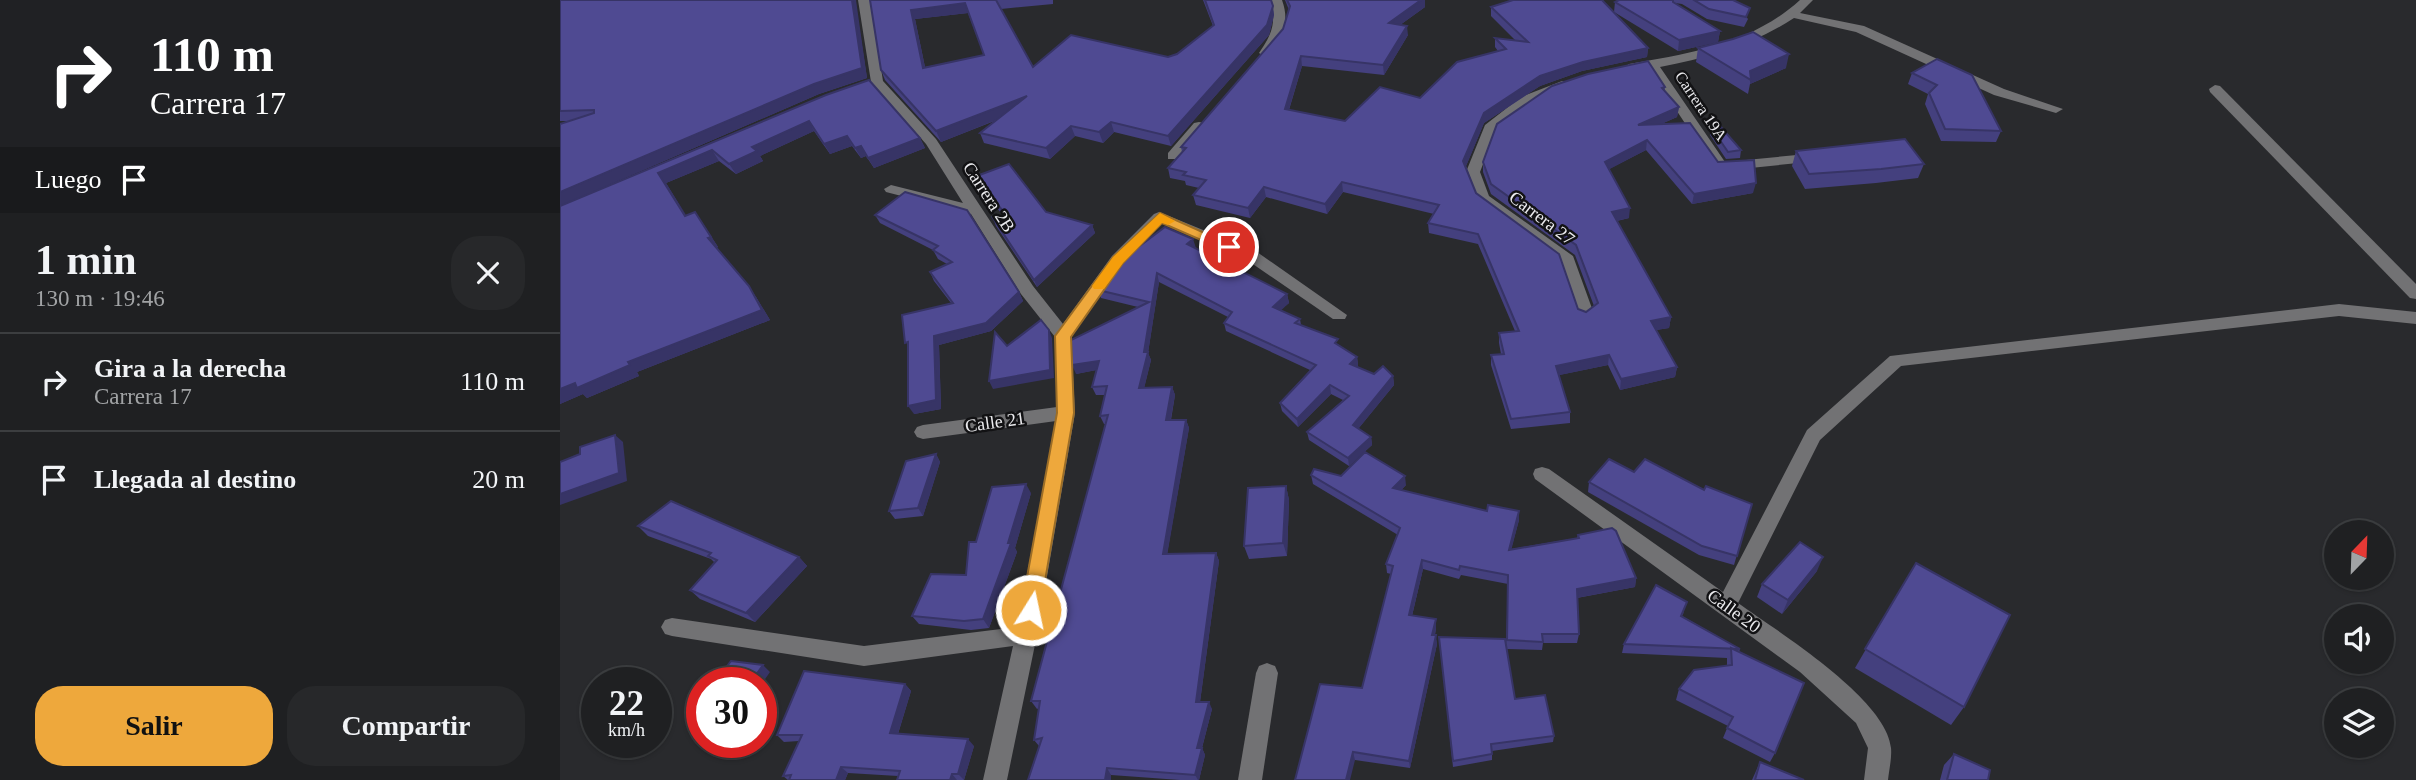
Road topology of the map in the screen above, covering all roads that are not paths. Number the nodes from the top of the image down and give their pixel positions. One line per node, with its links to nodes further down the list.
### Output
1 (864, 0): 15 (street, Carrera 2B)
2 (1276, 0): 6 (street)
3 (1807, 0): 4 (street)
4 (1794, 15): 5 (street); 10 (street)
5 (1652, 64): 7 (street); 13 (street, Carrera 19A)
6 (1251, 69)
7 (1614, 70)
8 (1576, 79): 17 (street, Carrera 27)
9 (2215, 89): 16 (street)
10 (2056, 109)
11 (1208, 117): 12 (street)
12 (1172, 156)
13 (1827, 156)
14 (891, 189): 15 (street)
15 (975, 211): 20 (street, Carrera 2B)
16 (2416, 294)
17 (1586, 314)
18 (1339, 315): 20 (street)
19 (2416, 318): 24 (street)
20 (1063, 336): 21 (street)
21 (1066, 413): 22 (street, Calle 21); 26 (street)
22 (923, 432)
23 (1542, 474): 24 (street, Calle 20)
24 (1726, 606): 30 (street, Calle 20)
25 (672, 627): 26 (street)
26 (1026, 635): 28 (street)
27 (1267, 673): 29 (street)
28 (995, 780)
29 (1250, 780)
30 (1875, 780)

